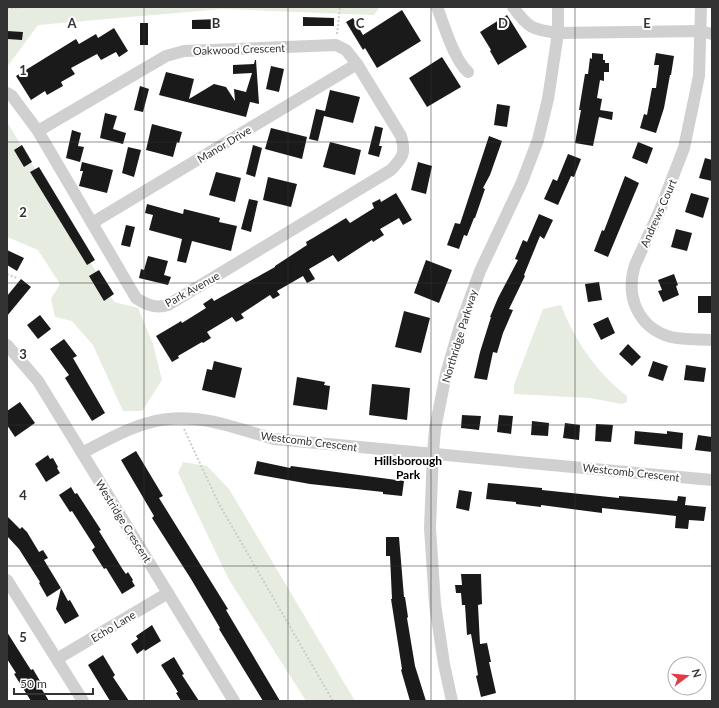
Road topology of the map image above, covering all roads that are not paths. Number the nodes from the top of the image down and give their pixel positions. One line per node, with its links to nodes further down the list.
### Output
1 (437, 7): 9 (street)
2 (513, 7): 6 (street)
3 (558, 7): 6 (street, Northridge Parkway)
4 (701, 7): 5 (street)
5 (700, 31): 6 (street); 7 (street); 13 (street, Andrews Court)
6 (558, 33): 16 (street, Northridge Parkway)
7 (712, 34)
8 (357, 64): 11 (street, Oakwood Crescent); 12 (street, Manor Drive); 12 (street, Park Avenue)
9 (468, 72)
10 (7, 92): 11 (street, Park Avenue)
11 (38, 131): 12 (street, Park Avenue)
12 (92, 223)
13 (712, 340)
14 (7, 345): 15 (street, Westridge Crescent)
15 (82, 453): 16 (street, Westcomb Crescent); 19 (street, Westridge Crescent)
16 (433, 453): 17 (street, Westcomb Crescent); 23 (street, Northridge Parkway)
17 (712, 480)
18 (7, 580): 20 (street)
19 (168, 594): 20 (street, Echo Lane); 22 (street, Westridge Crescent)
20 (58, 660): 21 (street)
21 (83, 701)
22 (234, 701)
23 (452, 701)

